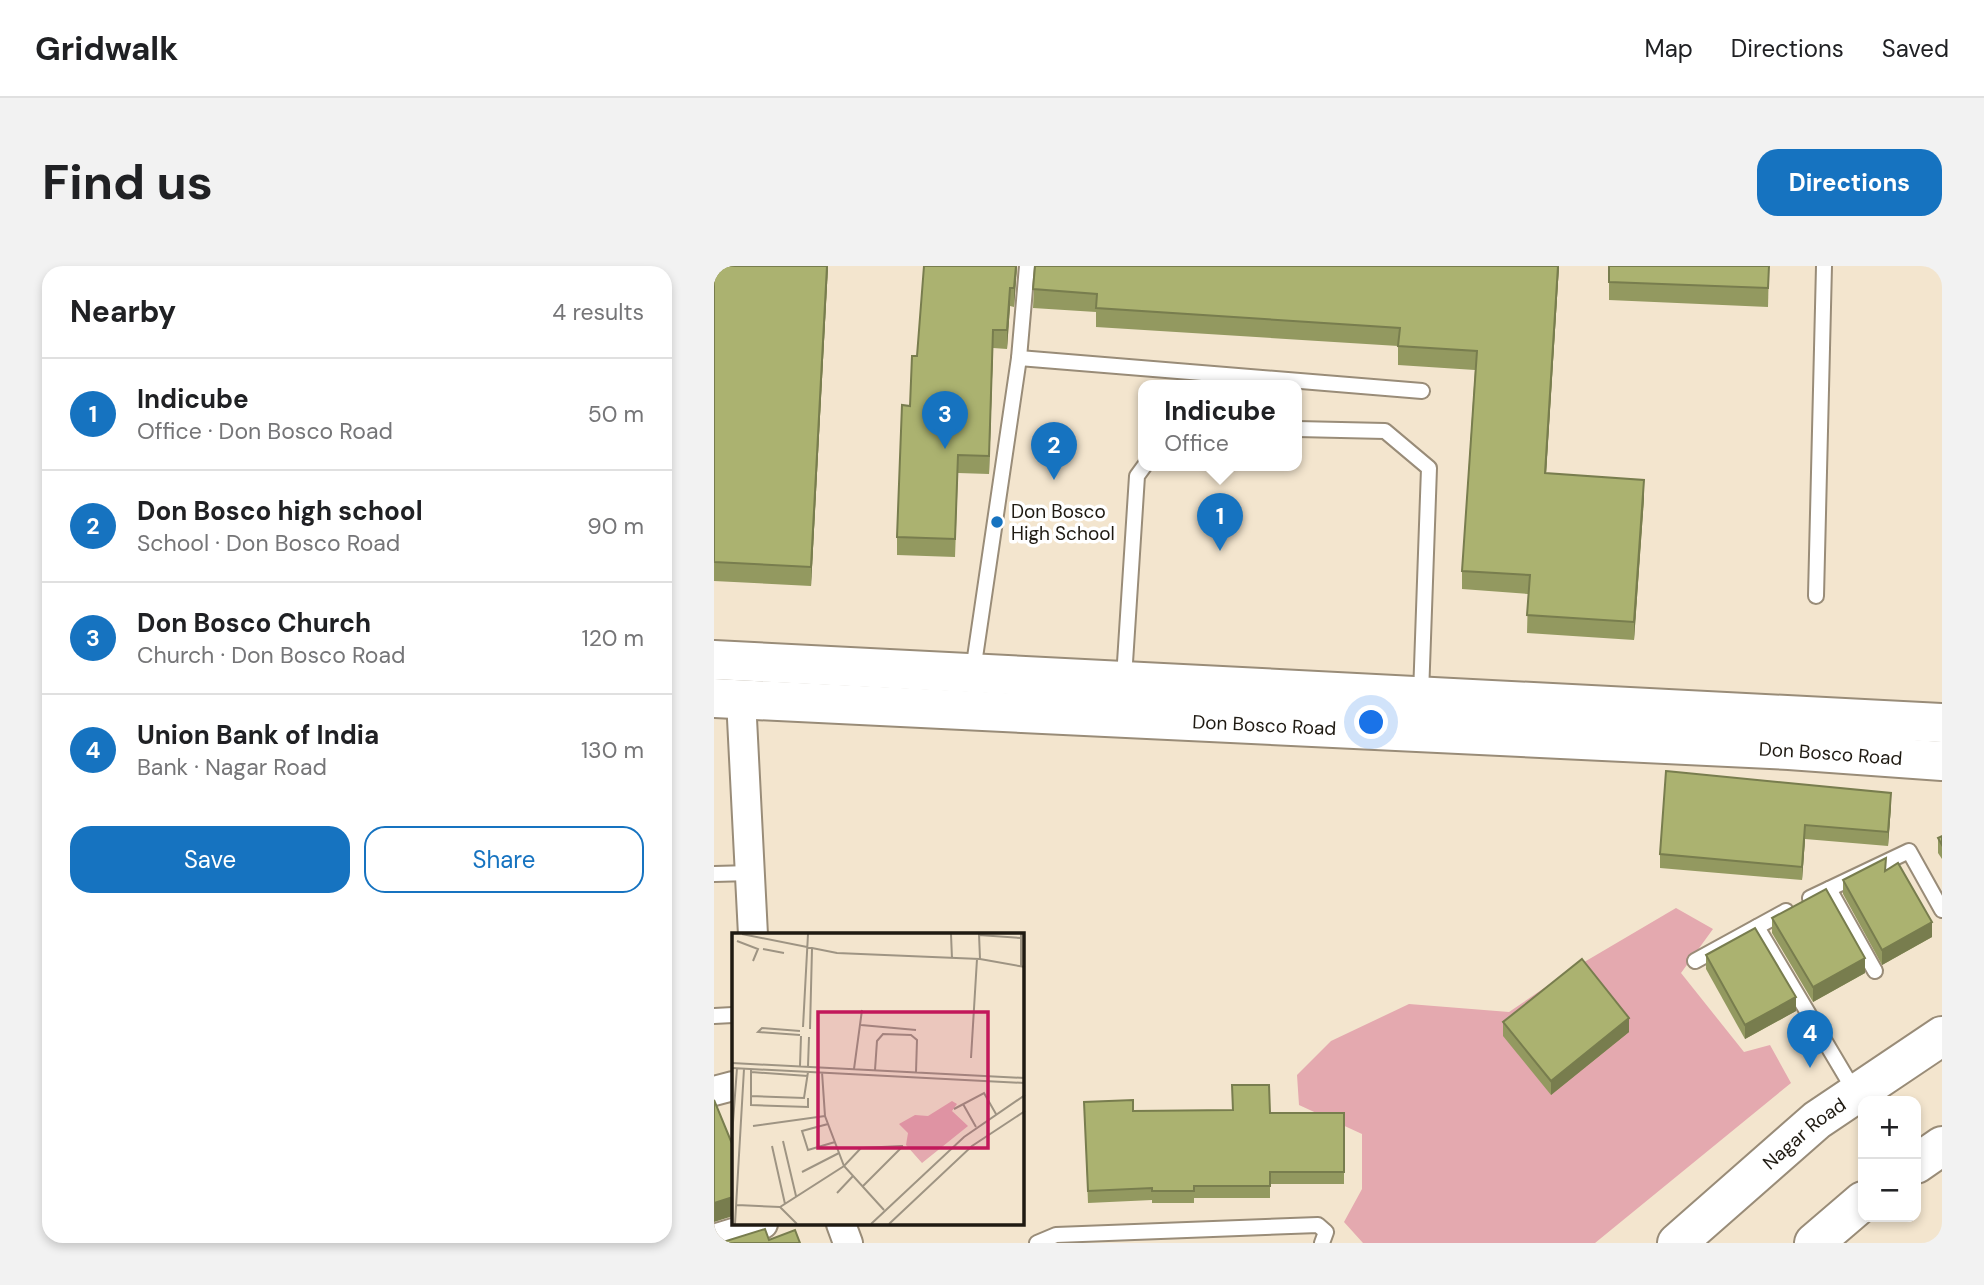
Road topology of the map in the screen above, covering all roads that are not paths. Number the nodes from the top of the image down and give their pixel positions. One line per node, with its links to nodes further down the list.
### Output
1 (1027, 266): 3 (lane)
2 (1824, 266): 9 (lane)
3 (1019, 358): 4 (lane); 11 (lane)
4 (1288, 380)
5 (1302, 381): 6 (lane)
6 (1422, 391)
7 (1302, 429): 13 (lane)
8 (1141, 471): 12 (lane)
9 (1816, 596)
10 (714, 660): 11 (main road, Don Bosco Road)
11 (973, 672): 12 (main road, Don Bosco Road)
12 (1124, 680): 13 (main road, Don Bosco Road)
13 (1420, 695): 15 (main road, Don Bosco Road)
14 (727, 699): 16 (main road, Don Bosco Road); 17 (street)
15 (1942, 723)
16 (1942, 761)
17 (751, 873): 18 (lane); 22 (street)
18 (714, 874)
19 (1829, 889): 20 (lane); 21 (lane); 24 (lane)
20 (1942, 909)
21 (1757, 927): 23 (lane); 30 (lane)
22 (753, 933)
23 (1695, 961)
24 (1875, 971)
25 (732, 1015): 26 (lane)
26 (714, 1016)
27 (1942, 1035): 30 (main road, Nagar Road)
28 (732, 1086): 29 (street)
29 (714, 1091)
30 (1856, 1093): 40 (main road, Nagar Road)
31 (1942, 1146): 32 (main road)
32 (1921, 1161)
33 (1858, 1205): 41 (main road)
34 (756, 1226): 36 (street)
35 (842, 1226): 37 (street)
36 (714, 1239)
37 (848, 1243)
38 (1037, 1243): 39 (lane)
39 (1322, 1243)
40 (1676, 1243)
41 (1814, 1243)

